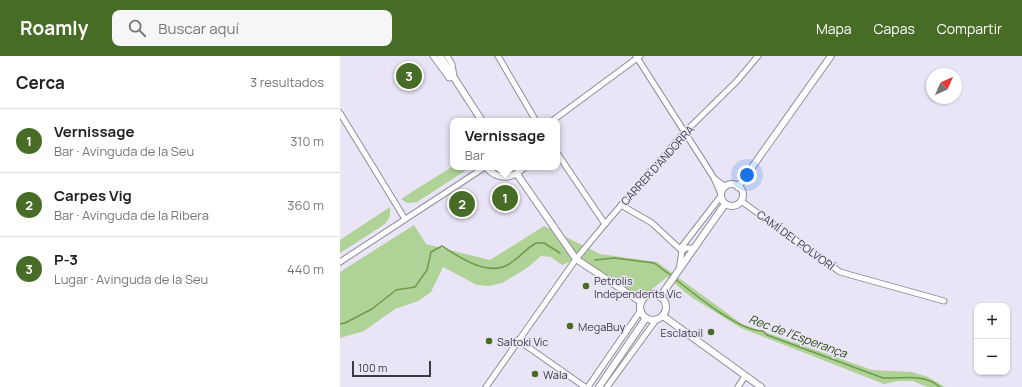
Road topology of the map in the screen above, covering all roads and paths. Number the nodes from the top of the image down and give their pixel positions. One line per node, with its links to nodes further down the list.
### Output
1 (433, 56): 8 (street)
2 (440, 56): 8 (street)
3 (447, 56): 8 (street)
4 (498, 56): 11 (street)
5 (758, 56): 13 (street, CARRER D'ANDORRA)
6 (831, 56): 21 (street)
7 (638, 57): 12 (street); 13 (street)
8 (454, 77): 10 (street)
9 (340, 113): 26 (street)
10 (480, 118)
11 (534, 118)
12 (556, 118)
13 (685, 132): 19 (street); 25 (street, CARRER D'ANDORRA)
14 (560, 157): 27 (street)
15 (480, 170): 26 (street)
16 (489, 170): 18 (street)
17 (521, 170): 18 (street)
18 (517, 174): 30 (street)
19 (714, 178): 20 (street); 22 (street)
20 (725, 187): 21 (street); 22 (street)
21 (738, 187): 23 (street)
22 (721, 195): 24 (street); 29 (street)
23 (741, 201): 24 (street); 34 (street, CAMÍ DEL POLVORÍ)
24 (725, 204): 28 (street)
25 (621, 205): 27 (street, CARRER D'ANDORRA); 29 (street)
26 (405, 219): 31 (street)
27 (605, 224): 30 (street, CARRER D'ANDORRA)
28 (694, 248): 29 (street); 32 (street)
29 (681, 250): 32 (street)
30 (576, 259): 35 (street); 40 (street, CARRER D'ANDORRA)
31 (340, 262)
32 (679, 270): 33 (street)
33 (660, 297): 35 (street); 37 (street)
34 (944, 301)
35 (642, 302): 36 (street)
36 (641, 310): 38 (street); 44 (street)
37 (663, 316): 39 (street); 41 (street)
38 (646, 318): 39 (street); 45 (street)
39 (656, 320): 46 (street)
40 (518, 340): 42 (street, CARRER D'ANDORRA); 43 (street)
41 (745, 376): 47 (street); 48 (street)
42 (486, 387)
43 (585, 387)
44 (588, 387)
45 (598, 387)
46 (607, 387)
47 (738, 387)
48 (761, 387)

